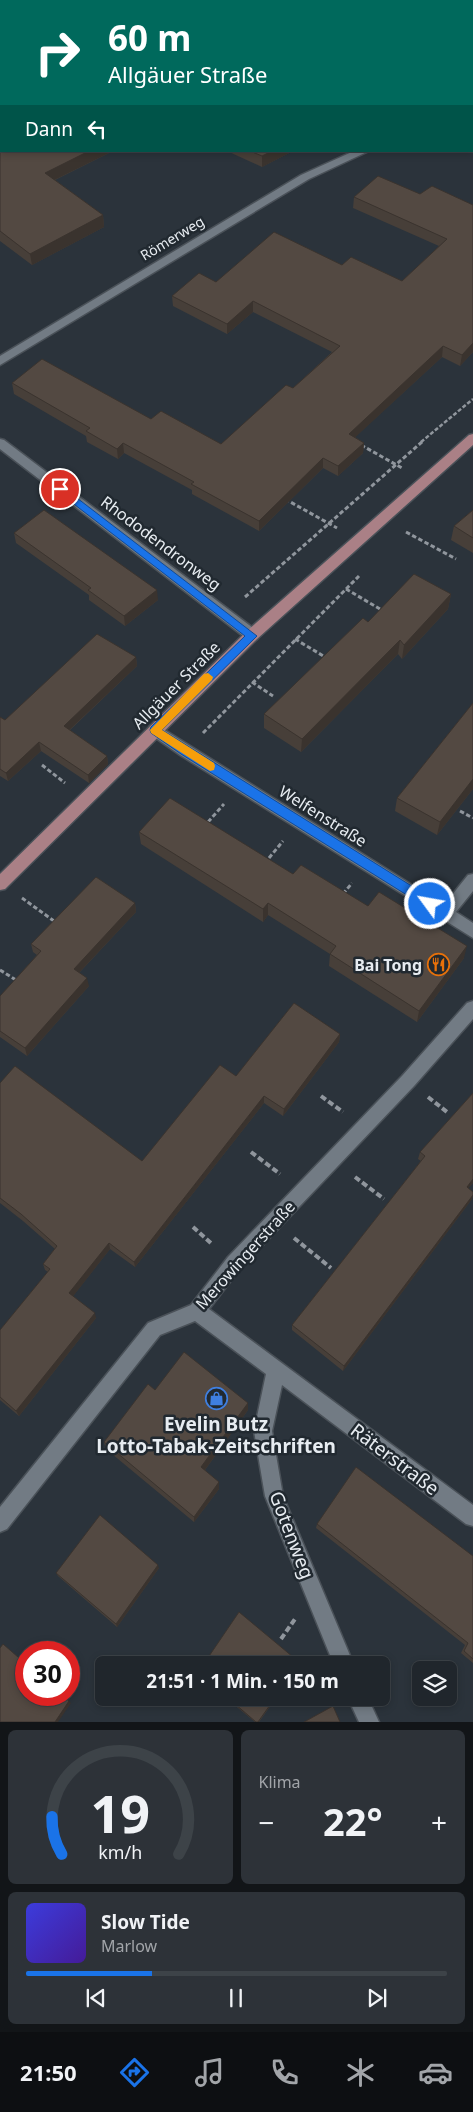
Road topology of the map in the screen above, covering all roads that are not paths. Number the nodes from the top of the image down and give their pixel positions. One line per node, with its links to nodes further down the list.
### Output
1 (361, 152): 2 (street, Römerweg)
2 (0, 360)
3 (473, 438): 5 (main road, Allgäuer Straße)
4 (0, 443): 5 (street, Rhododendronweg)
5 (252, 636): 6 (main road, Allgäuer Straße)
6 (155, 730): 8 (main road, Allgäuer Straße); 9 (street, Welfenstraße)
7 (473, 880): 9 (street)
8 (1, 883)
9 (446, 913): 10 (street, Welfenstraße)
10 (473, 931)
11 (473, 1008): 12 (street, Merowingerstraße)
12 (197, 1311): 13 (street, Räterstraße); 15 (street, Merowingerstraße)
13 (276, 1370): 14 (street, Räterstraße); 16 (street, Gotenweg)
14 (473, 1517)
15 (0, 1522)
16 (340, 1656)
17 (362, 1706): 18 (street)
18 (369, 1722)

